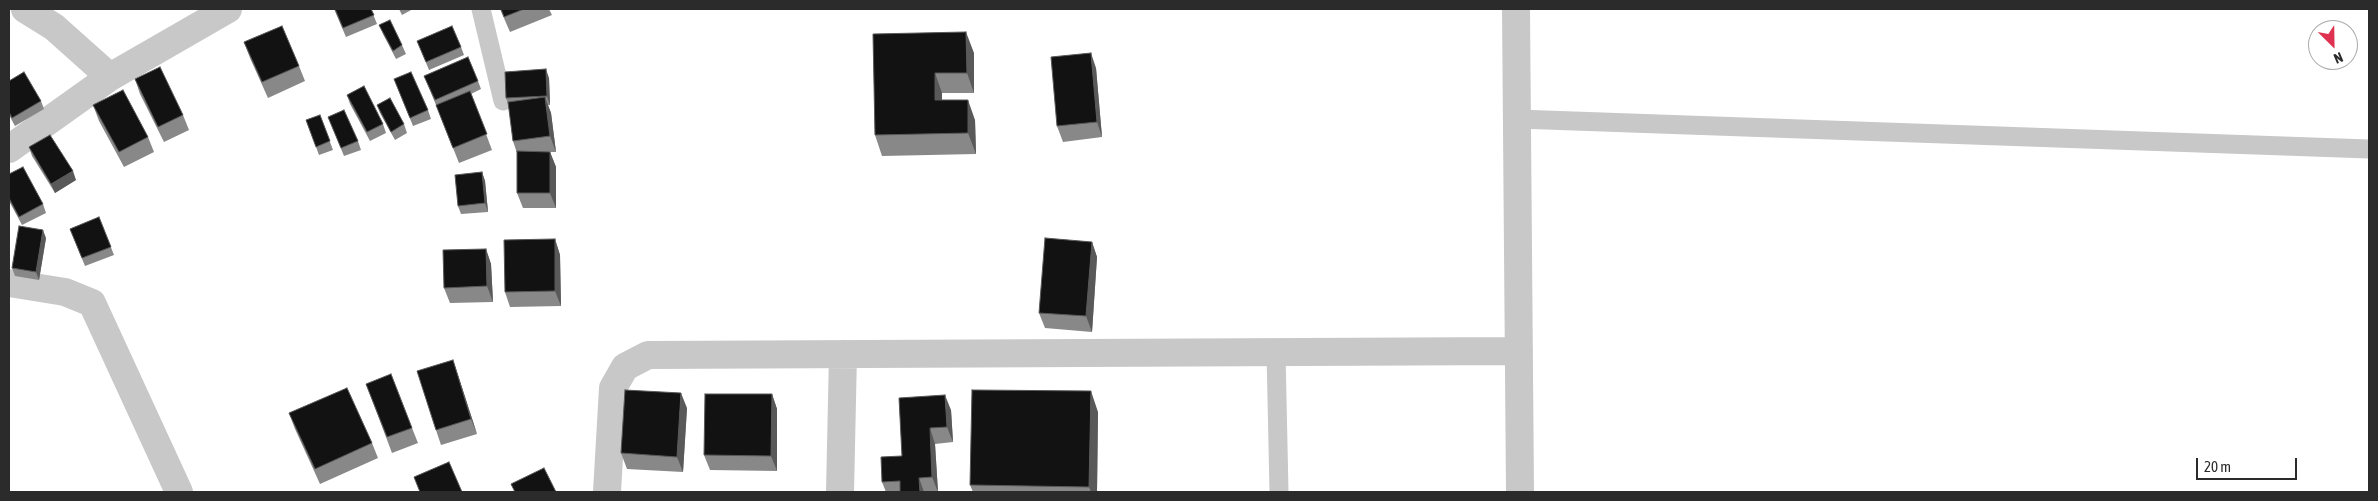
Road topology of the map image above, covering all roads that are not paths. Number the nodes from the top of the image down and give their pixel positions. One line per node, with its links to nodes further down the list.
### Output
1 (25, 9): 5 (street)
2 (228, 9): 5 (street)
3 (481, 9): 6 (lane)
4 (1516, 9): 7 (street)
5 (110, 77): 9 (street)
6 (503, 101)
7 (1517, 119): 8 (lane); 11 (street)
8 (2369, 148)
9 (9, 149)
10 (9, 283): 14 (street)
11 (1519, 351): 12 (street); 18 (street)
12 (1276, 352): 13 (street); 17 (lane)
13 (843, 354): 15 (street); 16 (street)
14 (179, 492)
15 (607, 492)
16 (840, 492)
17 (1279, 492)
18 (1520, 492)

